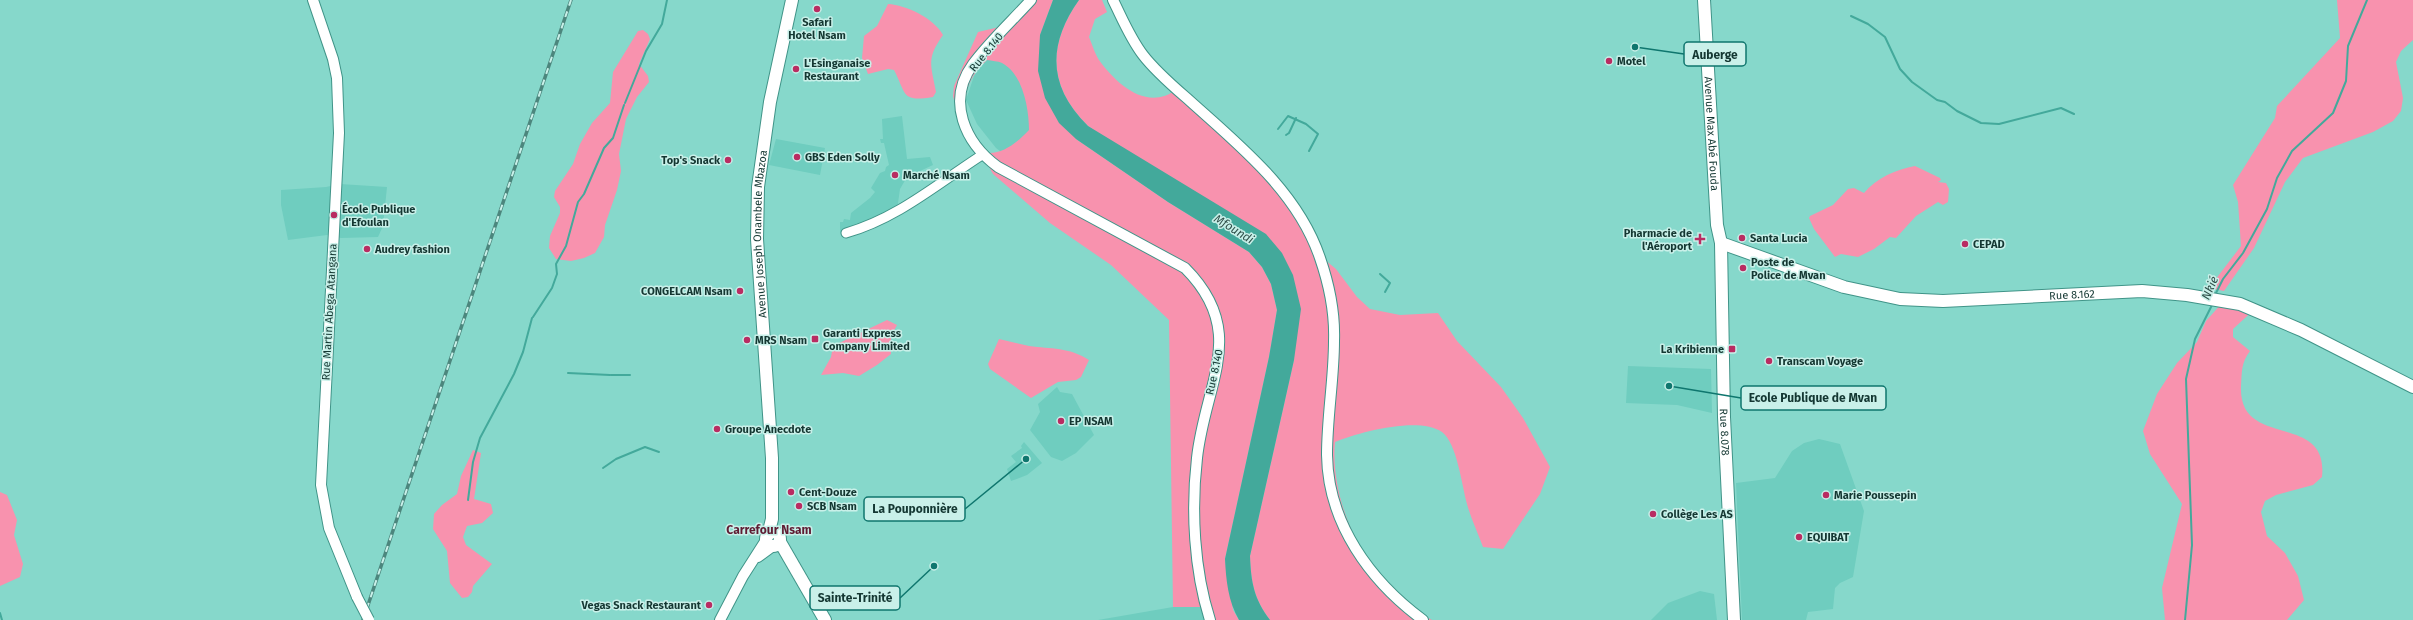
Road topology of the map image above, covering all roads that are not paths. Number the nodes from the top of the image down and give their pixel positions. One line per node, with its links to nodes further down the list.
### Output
1 (313, 0): 11 (main road, Rue Martin Abega Atangana, bridge)
2 (792, 0): 10 (main road, Avenue Joseph Onambele Mbazoa)
3 (1031, 0): 6 (main road, Rue 8.140)
4 (1112, 0): 15 (main road)
5 (1704, 0): 8 (main road, Avenue Max Abé Fouda)
6 (982, 155): 7 (street); 14 (main road, Rue 8.140)
7 (846, 233)
8 (1721, 243): 9 (main road, Rue 8.162); 16 (main road, Rue 8.078)
9 (2413, 387)
10 (773, 541): 12 (main road); 13 (main road)
11 (369, 620)
12 (720, 620)
13 (825, 620)
14 (1210, 620)
15 (1423, 620)
16 (1734, 620)

